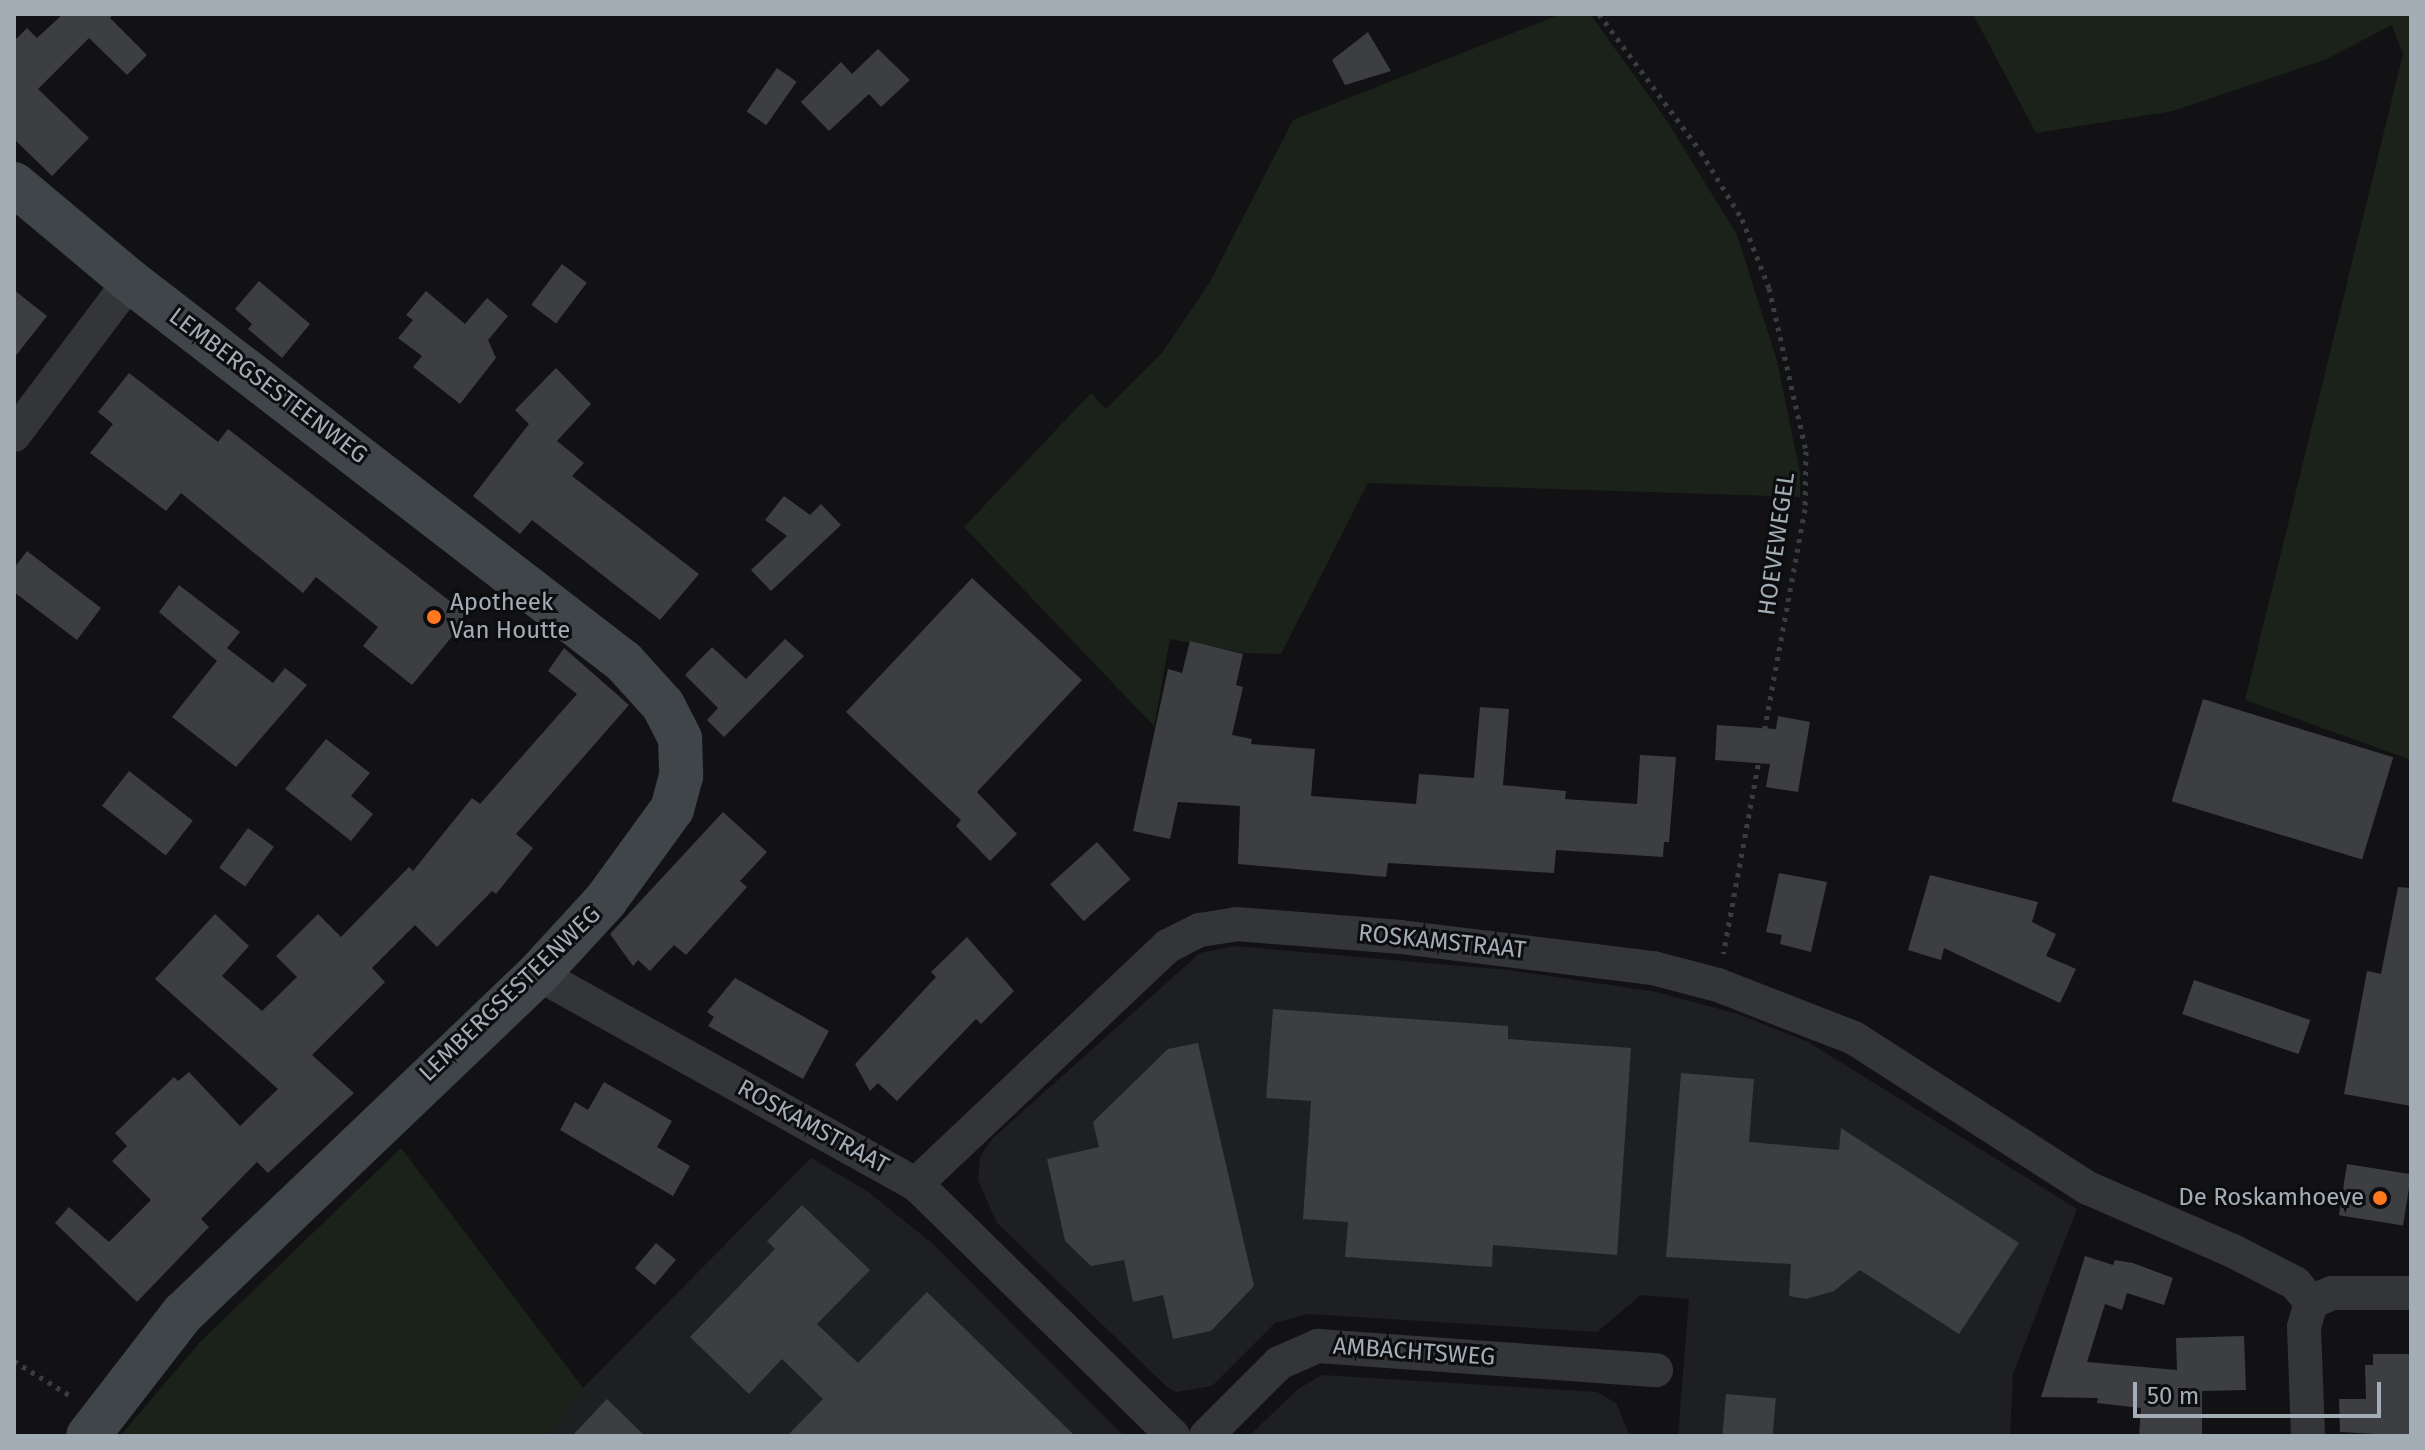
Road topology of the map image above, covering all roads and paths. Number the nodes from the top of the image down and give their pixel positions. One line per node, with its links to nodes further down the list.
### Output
1 (1599, 14): 6 (path, HOEVEWEGEL)
2 (14, 184): 3 (street, LEMBERGSESTEENWEG)
3 (130, 281): 4 (street); 5 (street, LEMBERGSESTEENWEG)
4 (14, 435)
5 (538, 974): 7 (street, ROSKAMSTRAAT); 12 (street, LEMBERGSESTEENWEG)
6 (1718, 985): 7 (street, ROSKAMSTRAAT); 9 (street, ROSKAMSTRAAT)
7 (916, 1184): 13 (street)
8 (2411, 1293): 9 (street)
9 (2311, 1302): 15 (street)
10 (14, 1361): 12 (path)
11 (1656, 1370): 14 (street, AMBACHTSWEG)
12 (94, 1428)
13 (1173, 1436)
14 (1206, 1436)
15 (2308, 1436)

